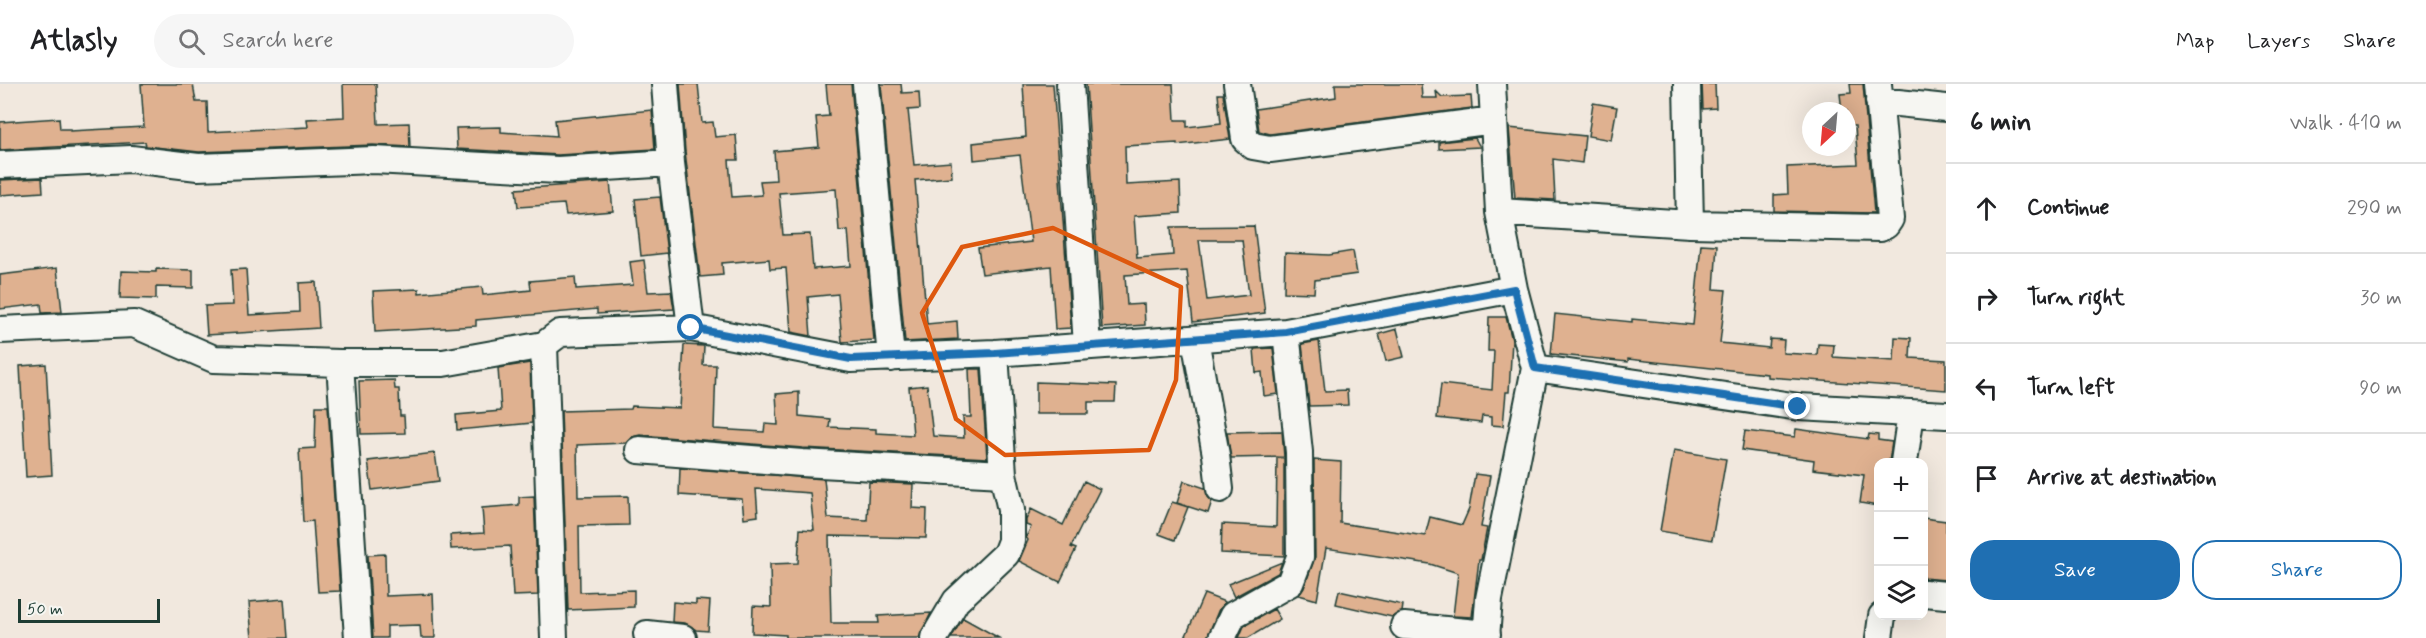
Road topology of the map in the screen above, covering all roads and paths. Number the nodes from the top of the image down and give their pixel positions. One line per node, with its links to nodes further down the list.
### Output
1 (664, 84): 10 (street)
2 (866, 84): 22 (street)
3 (1070, 84): 20 (street)
4 (1238, 84): 9 (street)
5 (1492, 84): 9 (street)
6 (1687, 84): 13 (street)
7 (1878, 92): 8 (street); 13 (street)
8 (1946, 108)
9 (1494, 120): 12 (street)
10 (671, 163): 11 (street); 15 (street)
11 (0, 165)
12 (1498, 212): 13 (street); 14 (street)
13 (1690, 224)
14 (1514, 289): 17 (street); 24 (street)
15 (691, 328): 19 (street); 22 (street)
16 (0, 330): 23 (street)
17 (1286, 332): 18 (street); 41 (street)
18 (1195, 339): 20 (street); 30 (street)
19 (544, 345): 23 (street); 38 (street)
20 (1087, 346): 21 (street)
21 (995, 353): 22 (street); 29 (street)
22 (891, 358)
23 (340, 363): 37 (street)
24 (1535, 368): 25 (street); 36 (street)
25 (1911, 413): 26 (street); 28 (street)
26 (1946, 415)
27 (639, 450): 29 (street)
28 (1905, 458)
29 (1003, 474): 40 (street)
30 (1220, 489)
31 (1928, 593): 32 (street)
32 (1946, 595)
33 (1881, 620): 42 (street)
34 (1404, 626): 36 (street)
35 (647, 634): 39 (street)
36 (1486, 636)
37 (358, 638)
38 (554, 638)
39 (683, 638)
40 (934, 638)
41 (1222, 638)
42 (1879, 638)

